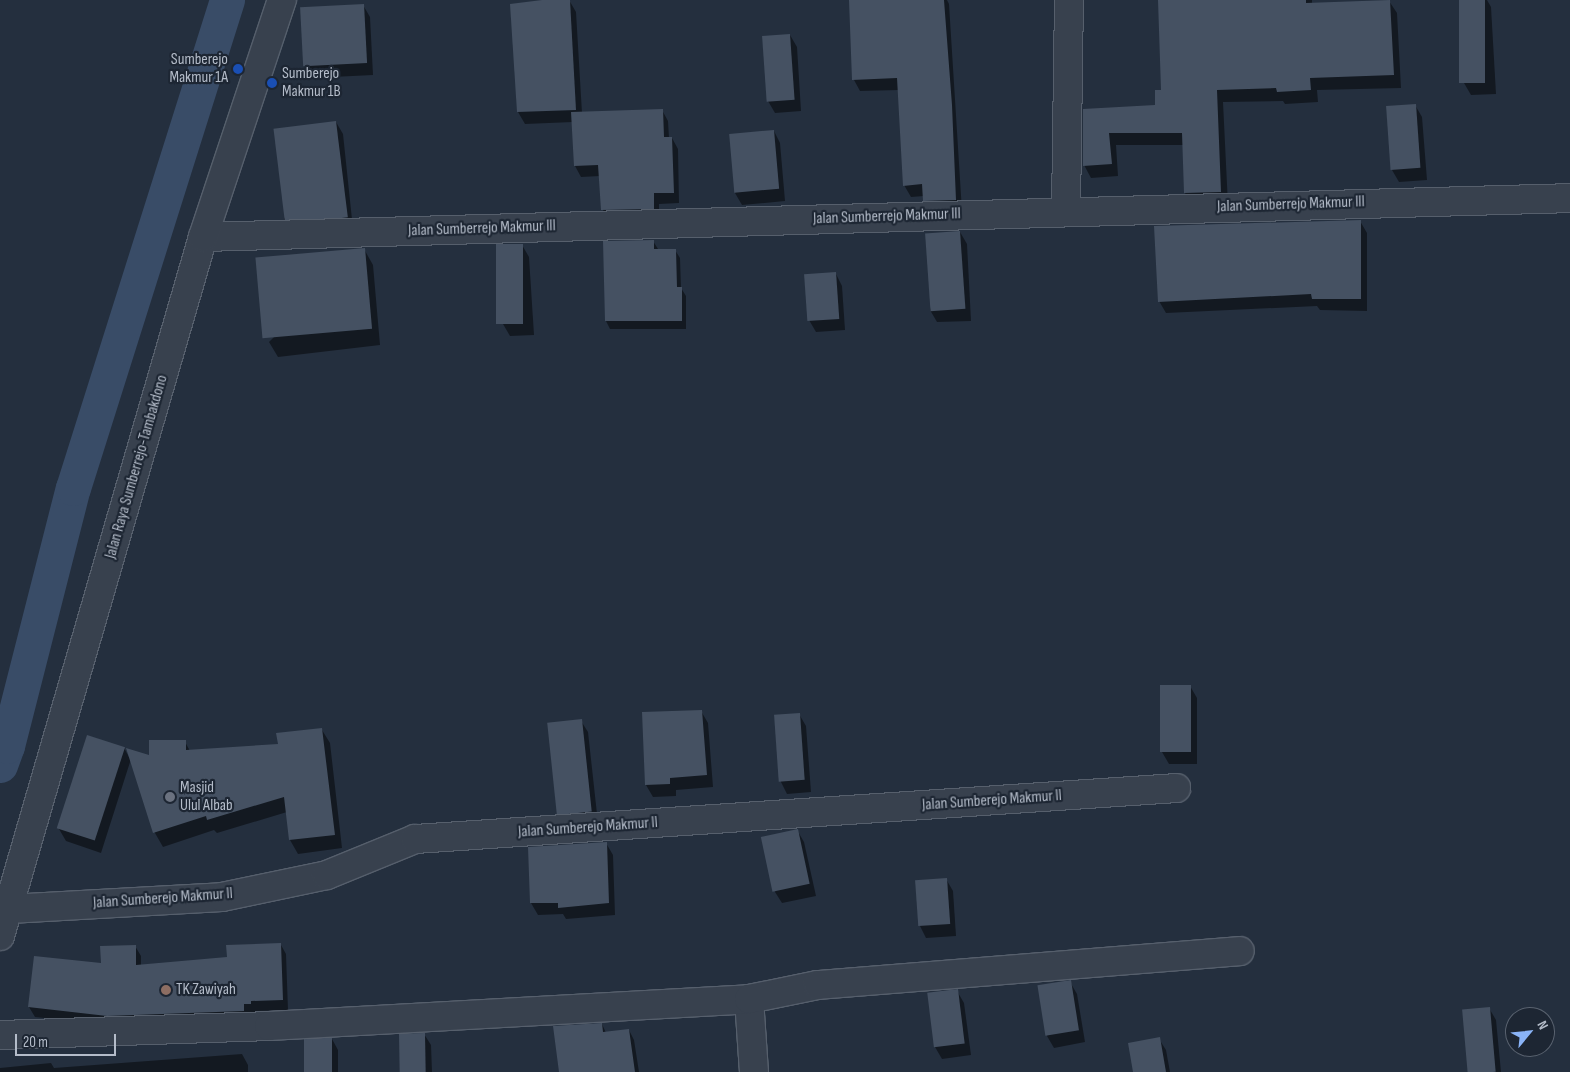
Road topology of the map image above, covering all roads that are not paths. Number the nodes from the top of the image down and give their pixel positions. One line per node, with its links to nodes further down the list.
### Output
1 (282, 0): 5 (street, Jalan Raya Sumberrejo-Tambakdono)
2 (1069, 0): 4 (street)
3 (1570, 198): 4 (street, Jalan Sumberrejo Makmur III)
4 (1066, 212): 5 (street, Jalan Sumberrejo Makmur III)
5 (203, 237): 7 (street, Jalan Raya Sumberrejo-Tambakdono)
6 (1176, 788): 7 (street, Jalan Sumberejo Makmur II)
7 (9, 909): 8 (street, Jalan Raya Sumberrejo-Tambakdono)
8 (0, 936)
9 (1240, 951): 10 (street)
10 (749, 999): 11 (street); 12 (street)
11 (0, 1035)
12 (754, 1072)

